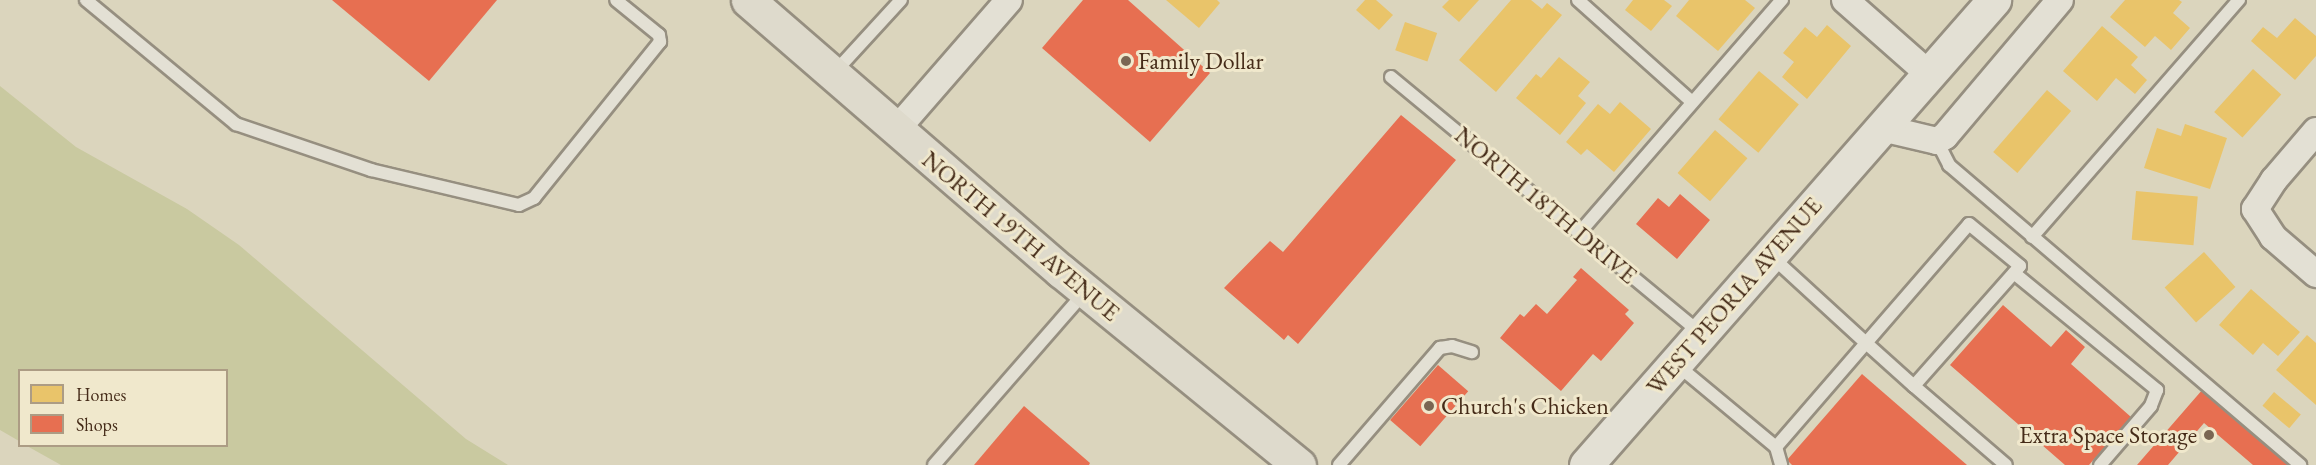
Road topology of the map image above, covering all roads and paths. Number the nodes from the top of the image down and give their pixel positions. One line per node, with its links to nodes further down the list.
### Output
1 (86, 0): 2 (lane)
2 (616, 0)
3 (748, 0): 12 (main road, NORTH 19TH AVENUE)
4 (901, 0): 12 (lane)
5 (1010, 0): 17 (street)
6 (1578, 0): 15 (lane)
7 (1782, 0): 15 (lane)
8 (1845, 0): 13 (street)
9 (1994, 0): 13 (main road, WEST PEORIA AVENUE)
10 (2060, 0): 19 (street)
11 (2239, 0): 21 (lane)
12 (833, 74): 17 (main road, NORTH 19TH AVENUE)
13 (1930, 75): 16 (main road, WEST PEORIA AVENUE)
14 (1391, 77): 20 (lane, NORTH 18TH DRIVE)
15 (1692, 102): 20 (lane)
16 (1882, 128): 19 (street); 22 (main road, WEST PEORIA AVENUE)
17 (896, 130): 25 (main road, NORTH 19TH AVENUE)
18 (2316, 131): 24 (street)
19 (1937, 141): 21 (lane)
20 (1580, 231): 26 (lane, NORTH 18TH DRIVE)
21 (2032, 237): 39 (lane)
22 (1769, 255): 26 (main road, WEST PEORIA AVENUE); 27 (lane)
23 (2014, 273): 27 (lane); 30 (lane); 38 (lane)
24 (2316, 274)
25 (1085, 292): 32 (lane); 33 (main road, NORTH 19TH AVENUE)
26 (1701, 334): 29 (main road, WEST PEORIA AVENUE)
27 (1866, 343): 30 (lane); 31 (lane)
28 (1472, 352): 34 (lane)
29 (1675, 364): 31 (lane); 35 (main road, WEST PEORIA AVENUE)
30 (1914, 386): 37 (lane)
31 (1776, 447): 36 (lane)
32 (934, 465)
33 (1299, 465)
34 (1339, 465)
35 (1586, 465)
36 (1781, 465)
37 (2006, 465)
38 (2100, 465)
39 (2300, 465)

